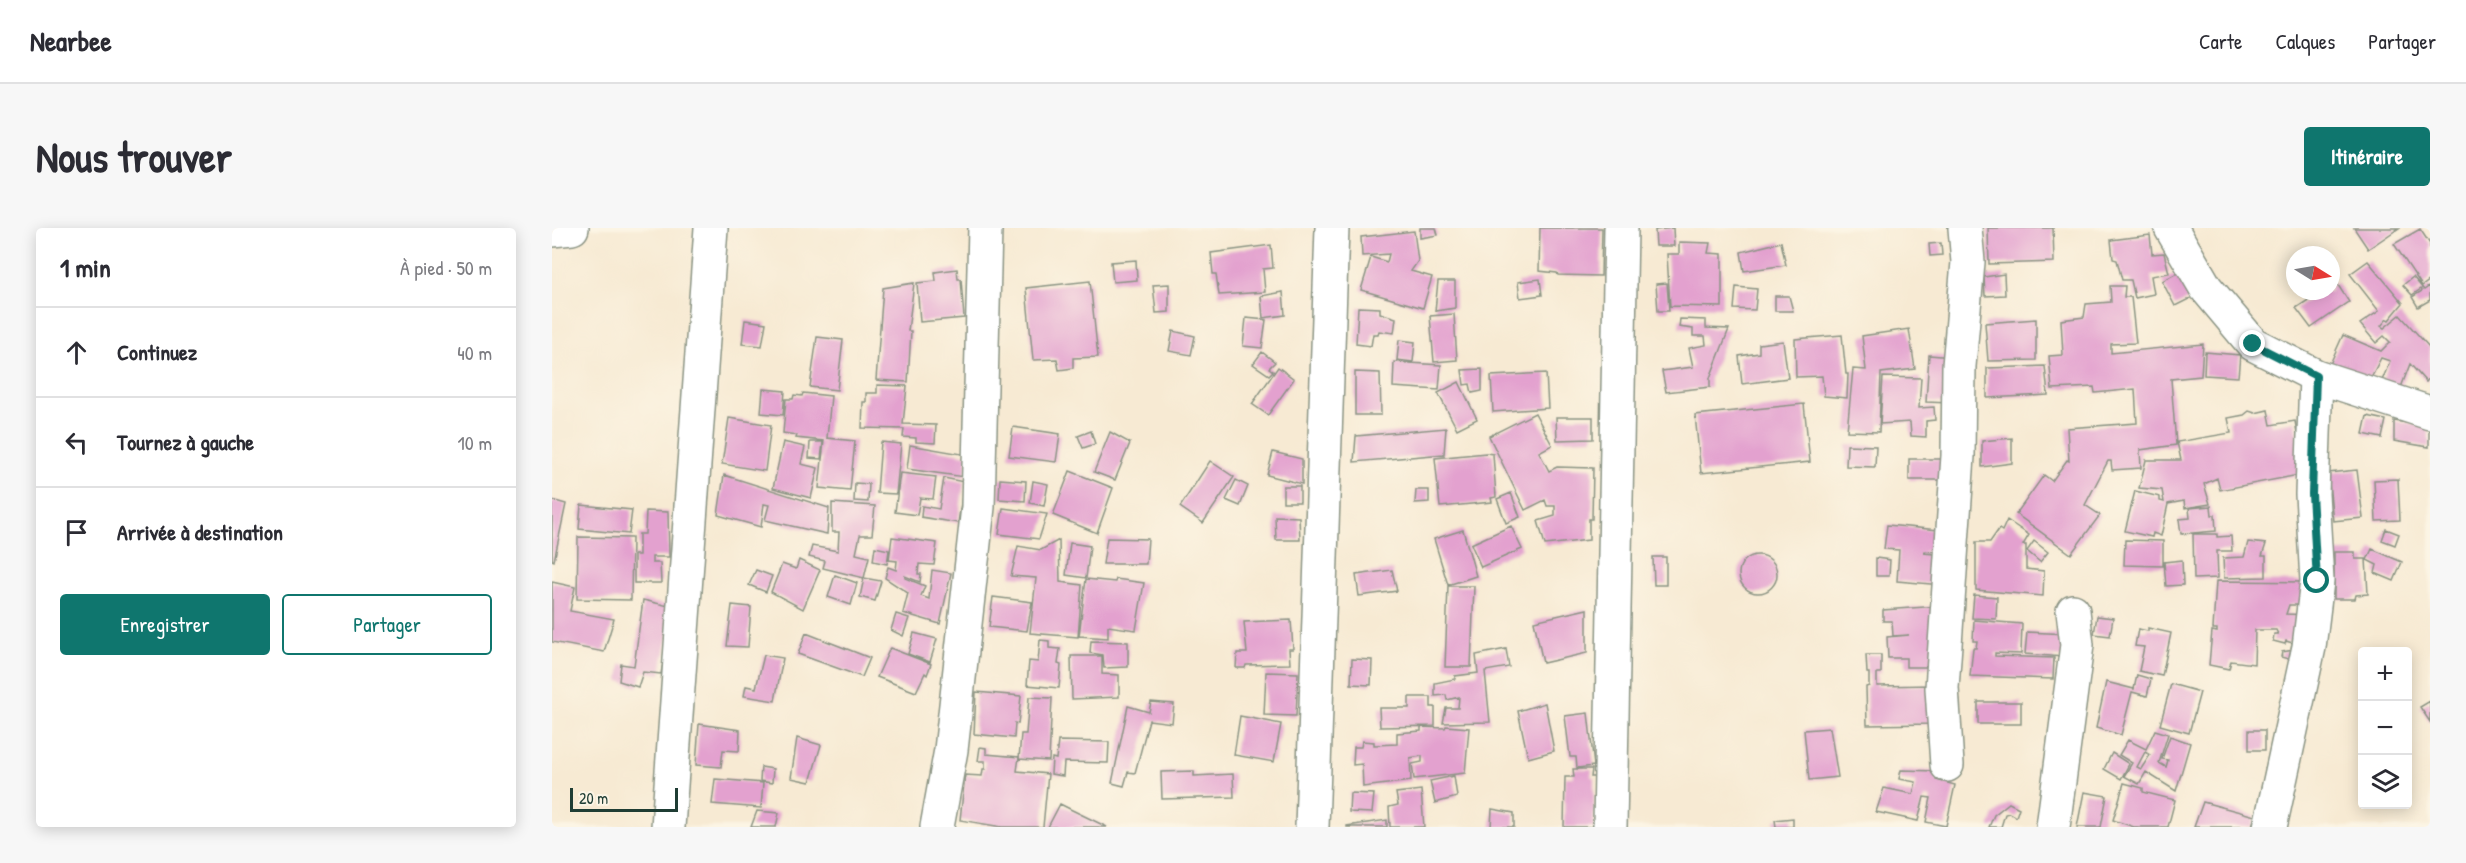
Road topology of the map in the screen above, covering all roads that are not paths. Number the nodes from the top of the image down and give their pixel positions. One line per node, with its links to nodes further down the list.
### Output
1 (572, 228): 8 (street)
2 (711, 228): 13 (street)
3 (985, 228): 14 (street)
4 (1332, 228): 15 (street)
5 (1621, 228): 16 (street)
6 (1965, 228): 12 (street)
7 (2171, 228): 9 (street)
8 (552, 230)
9 (2316, 376): 10 (street); 18 (street)
10 (2430, 413)
11 (2073, 611): 17 (street)
12 (1947, 765)
13 (668, 827)
14 (937, 827)
15 (1312, 827)
16 (1610, 827)
17 (2053, 827)
18 (2270, 827)

